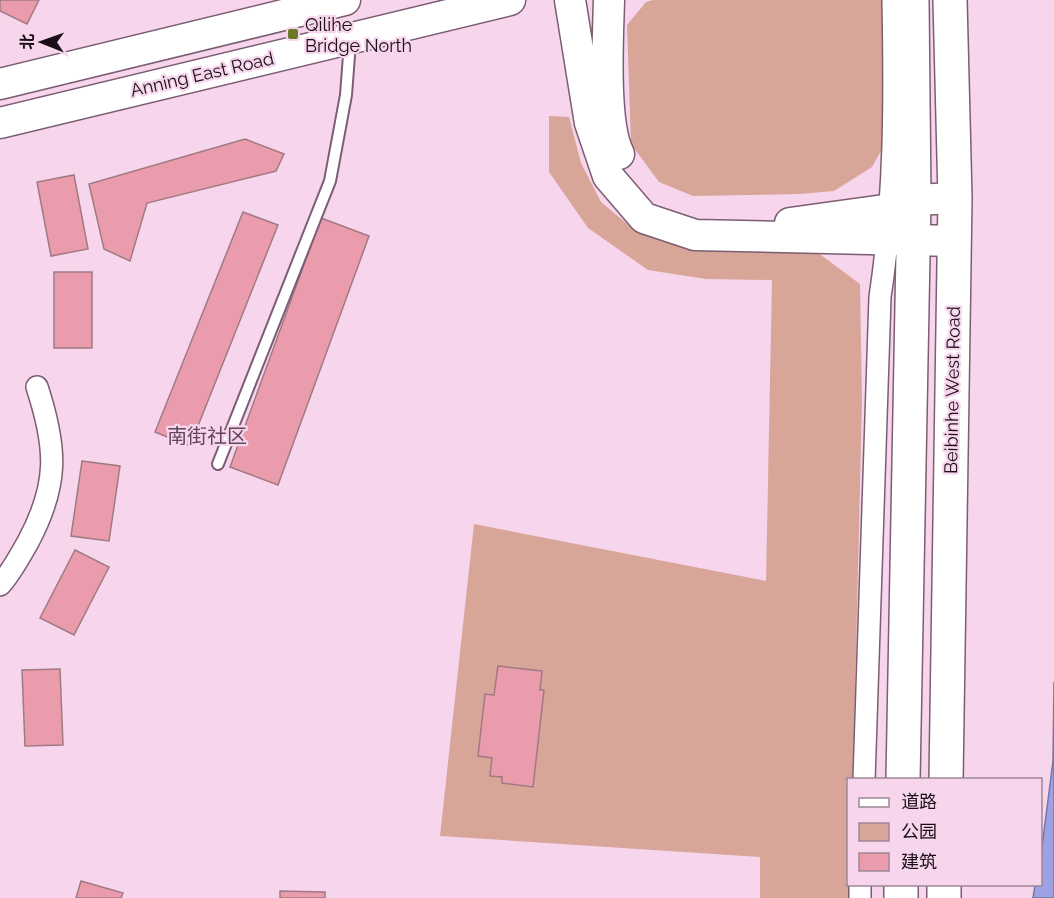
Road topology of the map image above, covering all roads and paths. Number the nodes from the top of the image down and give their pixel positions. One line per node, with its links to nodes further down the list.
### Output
1 (345, 0): 9 (main road)
2 (510, 0): 8 (main road, Anning East Road)
3 (570, 0): 13 (main road)
4 (609, 0): 12 (main road)
5 (893, 0): 12 (street)
6 (912, 0): 12 (main road)
7 (950, 0): 11 (main road, Beibinhe West Road)
8 (351, 39): 10 (main road, Anning East Road); 16 (lane)
9 (0, 84)
10 (0, 123)
11 (955, 198): 12 (main road); 14 (main road, Beibinhe West Road)
12 (903, 205): 13 (main road)
13 (901, 240): 14 (main road); 18 (street); 19 (main road)
14 (955, 242): 20 (main road, Beibinhe West Road)
15 (38, 387): 17 (street)
16 (218, 464)
17 (0, 585)
18 (864, 778)
19 (903, 778)
20 (946, 778)

